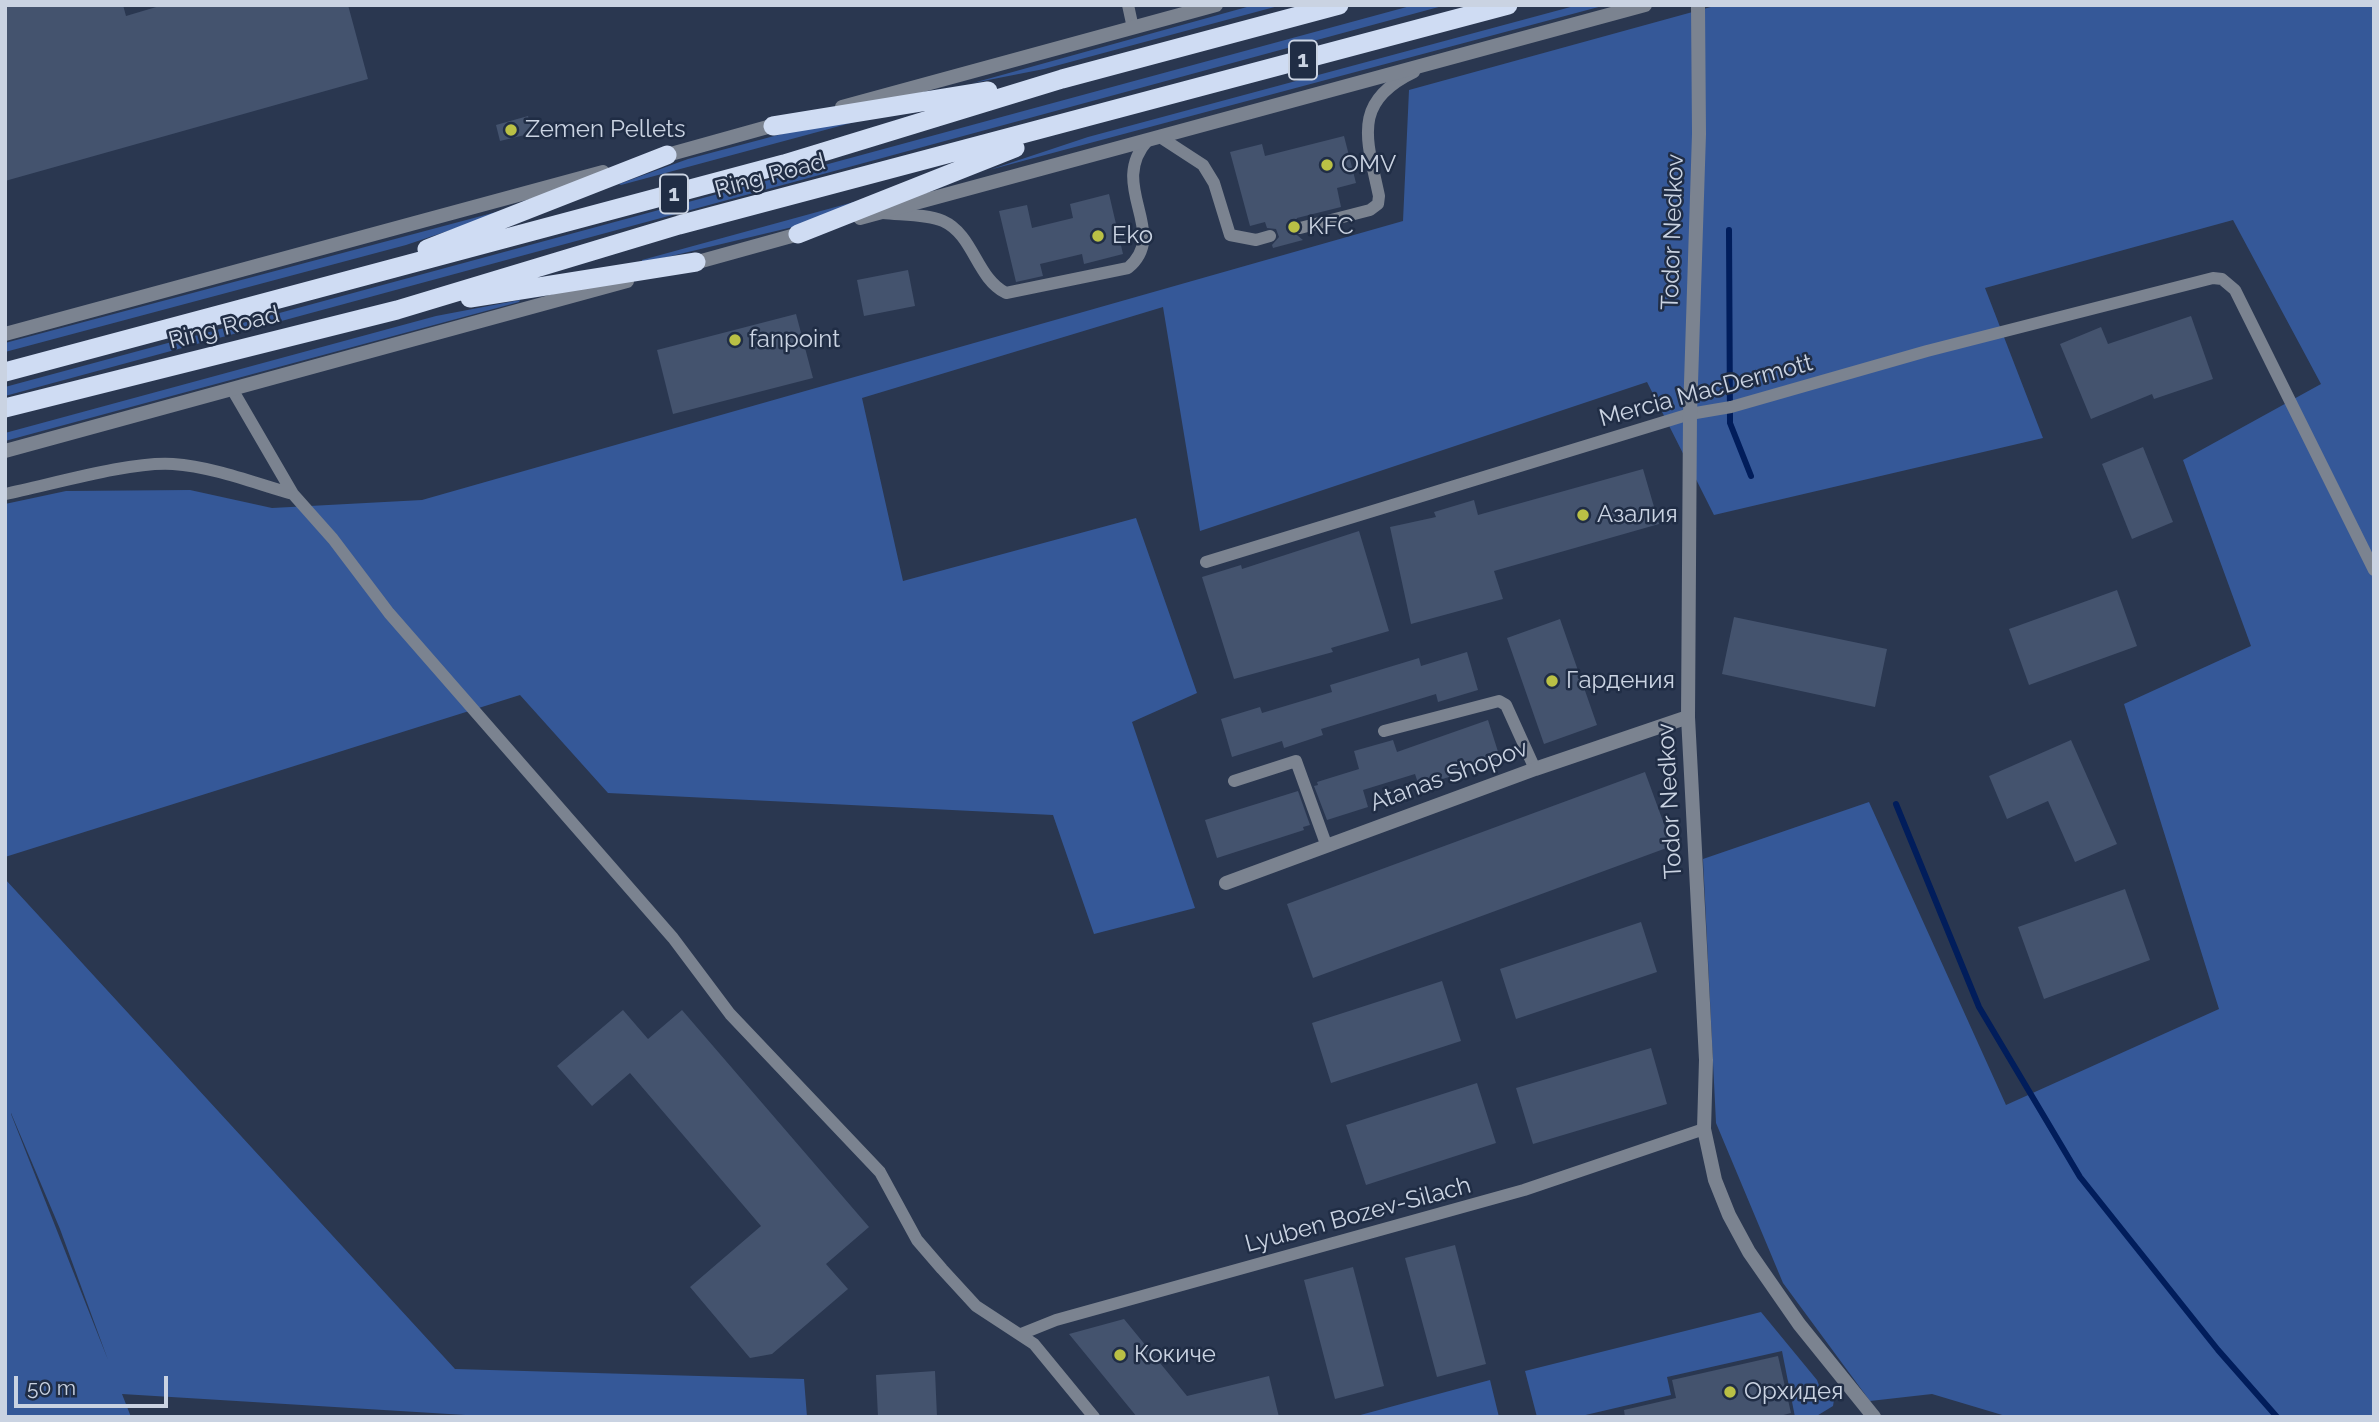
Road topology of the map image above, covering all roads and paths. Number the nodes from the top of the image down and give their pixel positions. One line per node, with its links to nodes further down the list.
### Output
1 (1128, 5): 7 (lane)
2 (1216, 5): 7 (street)
3 (1339, 5): 9 (highway, Ring Road / 1)
4 (1508, 5): 10 (highway, Ring Road / 1)
5 (1646, 5): 8 (street)
6 (1698, 5): 25 (street, Todor Nedkov)
7 (1133, 28): 11 (street)
8 (1426, 66): 12 (street); 15 (lane)
9 (1062, 79): 11 (highway); 19 (highway, Ring Road / 1)
10 (1098, 115): 16 (highway); 20 (highway, Ring Road / 1)
11 (773, 126): 13 (street)
12 (1154, 139): 14 (street); 14 (lane); 17 (lane)
13 (667, 155): 19 (highway); 21 (street)
14 (880, 212): 16 (street)
15 (1300, 228)
16 (798, 234): 18 (street)
17 (1270, 236)
18 (696, 262): 20 (highway); 23 (street)
19 (337, 284): 22 (highway, Ring Road / 1)
20 (397, 310): 24 (highway, Ring Road / 1)
21 (5, 334)
22 (5, 372)
23 (232, 389): 26 (street); 28 (lane)
24 (5, 408)
25 (1690, 414): 29 (lane, Mercia MаcDermott); 30 (lane, Mercia MаcDermott); 31 (street, Todor Nedkov)
26 (5, 451)
27 (5, 494): 28 (lane)
28 (292, 494): 38 (lane)
29 (1206, 562)
30 (2374, 570)
31 (1688, 716): 33 (street, Atanas Shopov); 37 (street, Todor Nedkov)
32 (1384, 731): 33 (lane)
33 (1535, 769): 35 (street, Atanas Shopov)
34 (1234, 781): 35 (lane)
35 (1326, 844): 36 (street, Atanas Shopov)
36 (1226, 883)
37 (1704, 1129): 38 (lane, Lyuben Bozev-Silach); 40 (street, Todor Nedkov)
38 (1021, 1334): 39 (lane)
39 (1094, 1417)
40 (1874, 1417)

